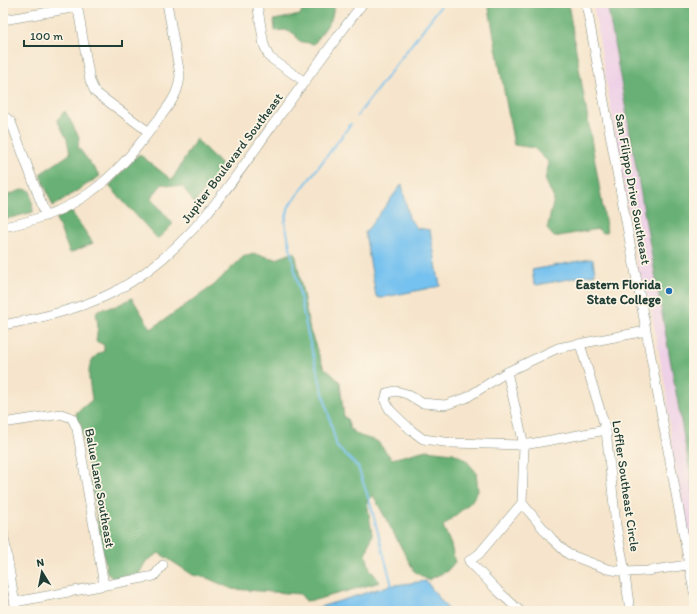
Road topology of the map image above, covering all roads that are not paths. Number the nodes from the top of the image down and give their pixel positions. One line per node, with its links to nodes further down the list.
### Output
1 (167, 3): 9 (street)
2 (257, 3): 7 (street)
3 (363, 3): 7 (street, Jupiter Boulevard Southeast)
4 (586, 3): 13 (street, San Filippo Drive Southeast)
5 (77, 5): 6 (street); 9 (street)
6 (3, 20)
7 (305, 82): 12 (street, Jupiter Boulevard Southeast)
8 (3, 115): 10 (street)
9 (149, 132): 10 (street)
10 (46, 216): 11 (street)
11 (3, 227)
12 (3, 325)
13 (646, 331): 14 (street); 21 (street, San Filippo Drive Southeast)
14 (580, 344): 15 (street); 17 (street, Loffler Southeast Circle)
15 (507, 372): 18 (street); 18 (street)
16 (3, 423): 24 (street, Balue Lane Southeast)
17 (606, 430): 18 (street); 23 (street, Loffler Southeast Circle)
18 (524, 445): 19 (street)
19 (522, 503): 23 (street); 27 (street)
20 (3, 531): 26 (street)
21 (691, 564): 23 (street); 25 (street, San Filippo Drive Southeast)
22 (163, 565): 24 (street)
23 (625, 572): 28 (street, Loffler Southeast Circle)
24 (104, 585): 26 (street)
25 (694, 592)
26 (16, 607)
27 (520, 611)
28 (630, 611)

